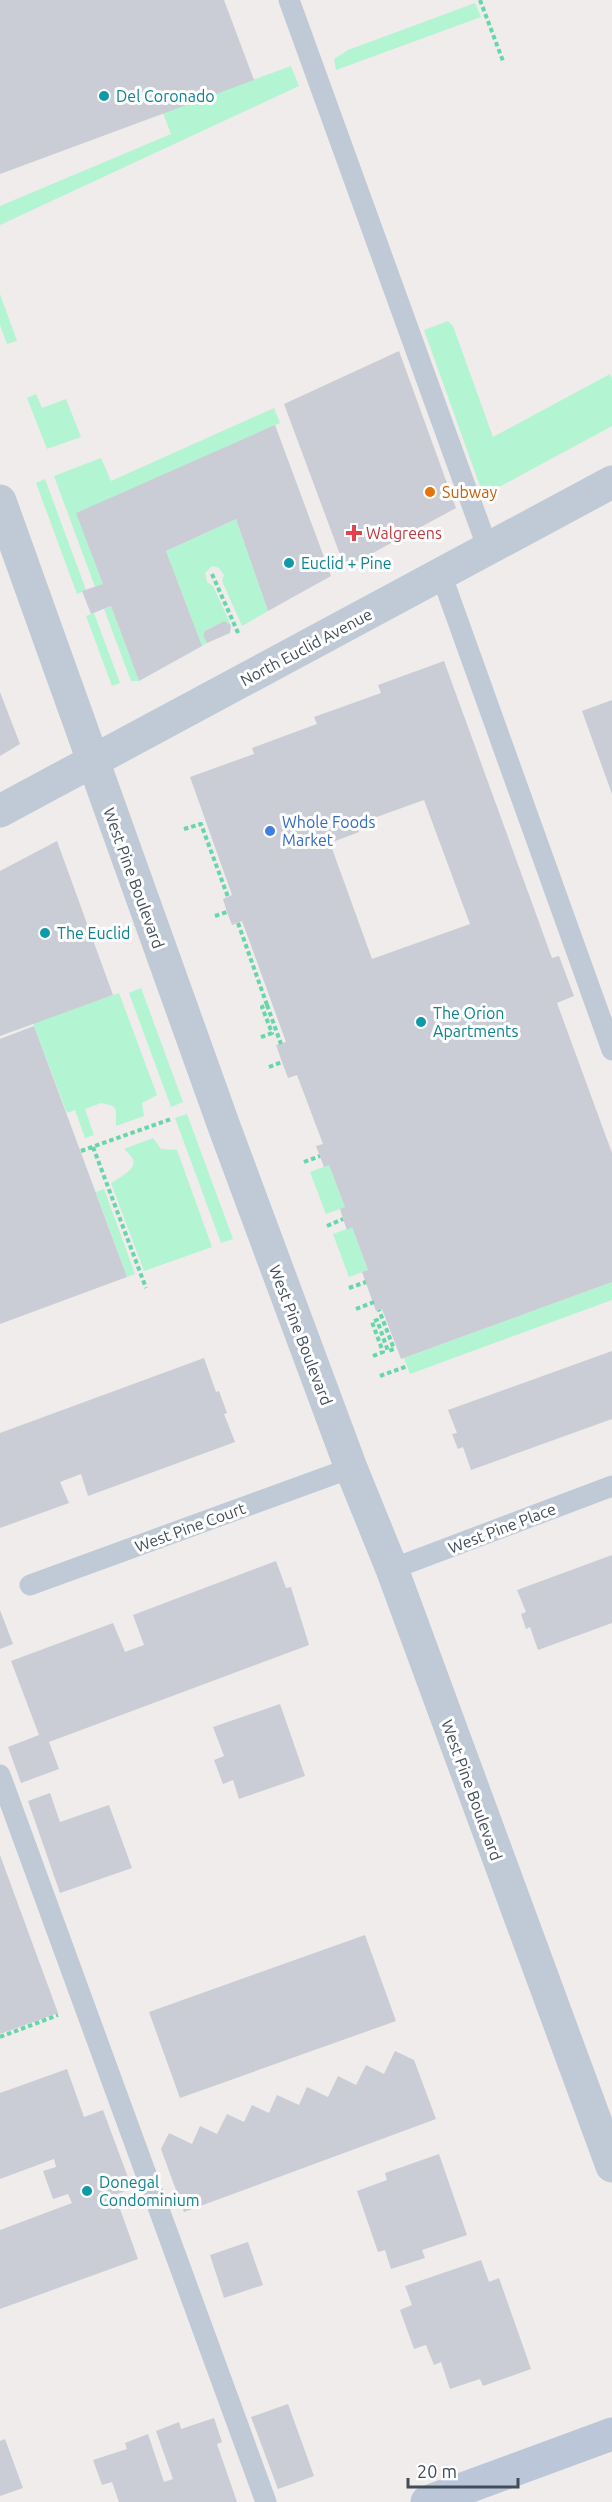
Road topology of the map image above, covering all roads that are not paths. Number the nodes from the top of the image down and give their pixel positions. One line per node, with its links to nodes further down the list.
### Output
1 (289, 0): 4 (lane)
2 (612, 482): 4 (street, North Euclid Avenue)
3 (0, 501): 6 (street, West Pine Boulevard)
4 (488, 549): 5 (street, North Euclid Avenue)
5 (441, 574): 6 (street, North Euclid Avenue); 8 (lane)
6 (93, 762): 7 (street, North Euclid Avenue); 9 (street, West Pine Boulevard)
7 (0, 812)
8 (612, 1050)
9 (351, 1468): 11 (street, West Pine Boulevard); 12 (lane, West Pine Court)
10 (612, 1486): 11 (lane, West Pine Place)
11 (392, 1569): 14 (street, West Pine Boulevard)
12 (30, 1586)
13 (0, 1775): 16 (lane)
14 (612, 2166)
15 (612, 2434): 17 (street)
16 (266, 2502)
17 (427, 2502)

